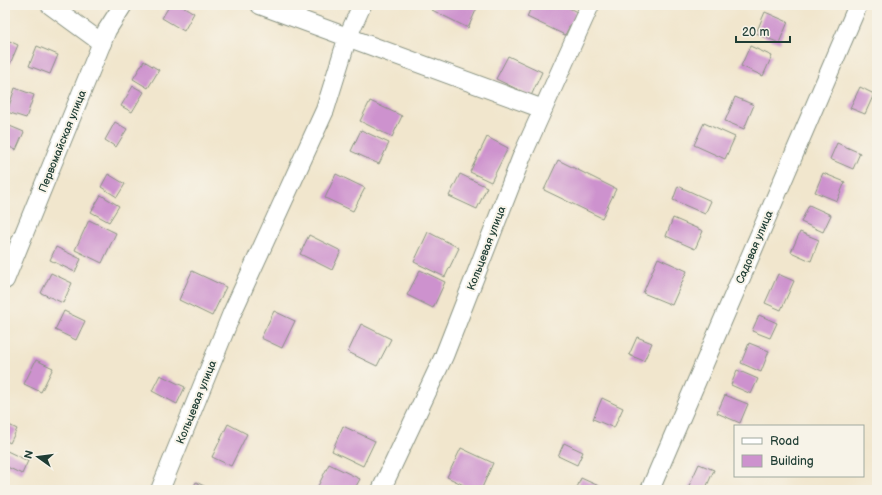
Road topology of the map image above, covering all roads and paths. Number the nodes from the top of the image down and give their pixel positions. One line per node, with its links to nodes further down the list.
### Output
1 (50, 5): 8 (street)
2 (123, 5): 8 (street, Первомайская улица)
3 (260, 5): 7 (street)
4 (362, 5): 7 (street, Кольцевая улица)
5 (590, 5): 9 (street, Кольцевая улица)
6 (858, 5): 13 (street, Садовая улица)
7 (348, 36): 9 (street); 11 (street, Кольцевая улица)
8 (102, 43): 10 (street, Первомайская улица)
9 (543, 109): 12 (street, Кольцевая улица)
10 (5, 280)
11 (160, 490)
12 (381, 490)
13 (650, 490)

